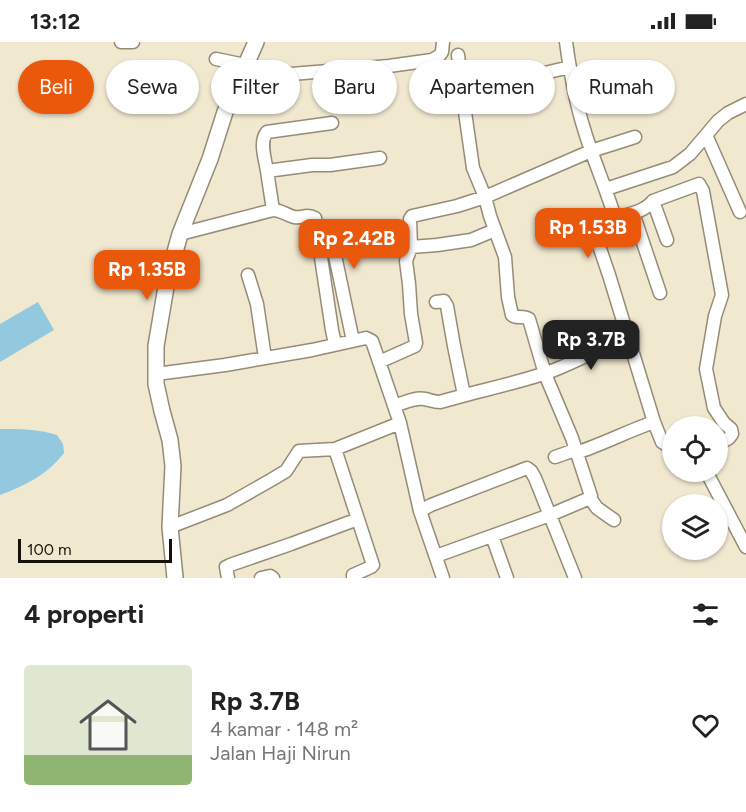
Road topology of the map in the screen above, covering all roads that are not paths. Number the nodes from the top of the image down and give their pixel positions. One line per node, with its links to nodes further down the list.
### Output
1 (121, 42): 2 (street)
2 (133, 42)
3 (256, 42): 7 (street)
4 (443, 42): 10 (street)
5 (566, 42): 9 (street)
6 (458, 55): 8 (street)
7 (247, 60)
8 (459, 60)
9 (569, 60)
10 (300, 73)
11 (746, 104): 16 (street)
12 (224, 114): 29 (street)
13 (465, 114): 22 (street)
14 (580, 114): 18 (street)
15 (332, 123): 20 (street)
16 (706, 135): 21 (street); 25 (street)
17 (635, 137): 18 (street)
18 (591, 152): 21 (street); 22 (street)
19 (380, 158): 20 (street)
20 (267, 171): 24 (street)
21 (606, 189): 27 (street)
22 (485, 197): 28 (street); 32 (street)
23 (653, 201): 26 (street); 31 (street); 45 (street)
24 (273, 210): 29 (street); 30 (street)
25 (740, 212)
26 (633, 213): 27 (street); 34 (street)
27 (615, 218): 37 (street)
28 (495, 230): 32 (street); 42 (street)
29 (180, 234): 41 (street)
30 (318, 239): 36 (street); 38 (street)
31 (667, 240)
32 (411, 247): 40 (street)
33 (248, 275): 39 (street)
34 (660, 293)
35 (436, 302): 43 (street)
36 (352, 341): 38 (street); 40 (street)
37 (629, 341): 42 (street); 46 (street)
38 (335, 344): 39 (street)
39 (265, 358): 41 (street)
40 (379, 362): 44 (street)
41 (156, 374): 58 (street)
42 (544, 374): 43 (street); 50 (street)
43 (464, 396): 44 (street)
44 (394, 406): 47 (street)
45 (719, 416)
46 (654, 422): 48 (street); 50 (street)
47 (400, 423): 49 (street); 54 (street)
48 (662, 442)
49 (335, 449): 56 (street); 58 (street)
50 (576, 452): 51 (street); 53 (street)
51 (555, 457)
52 (712, 482): 60 (street)
53 (590, 498): 55 (street); 57 (street)
54 (420, 511): 55 (street); 61 (street)
55 (550, 515): 59 (street); 69 (street)
56 (358, 519): 64 (street); 67 (street)
57 (614, 520)
58 (170, 527): 63 (street)
59 (492, 536): 61 (street); 68 (street)
60 (746, 547)
61 (436, 556): 62 (street)
62 (440, 577)
63 (175, 578)
64 (228, 578)
65 (261, 578): 66 (street)
66 (273, 578)
67 (353, 578)
68 (507, 578)
69 (575, 578)

